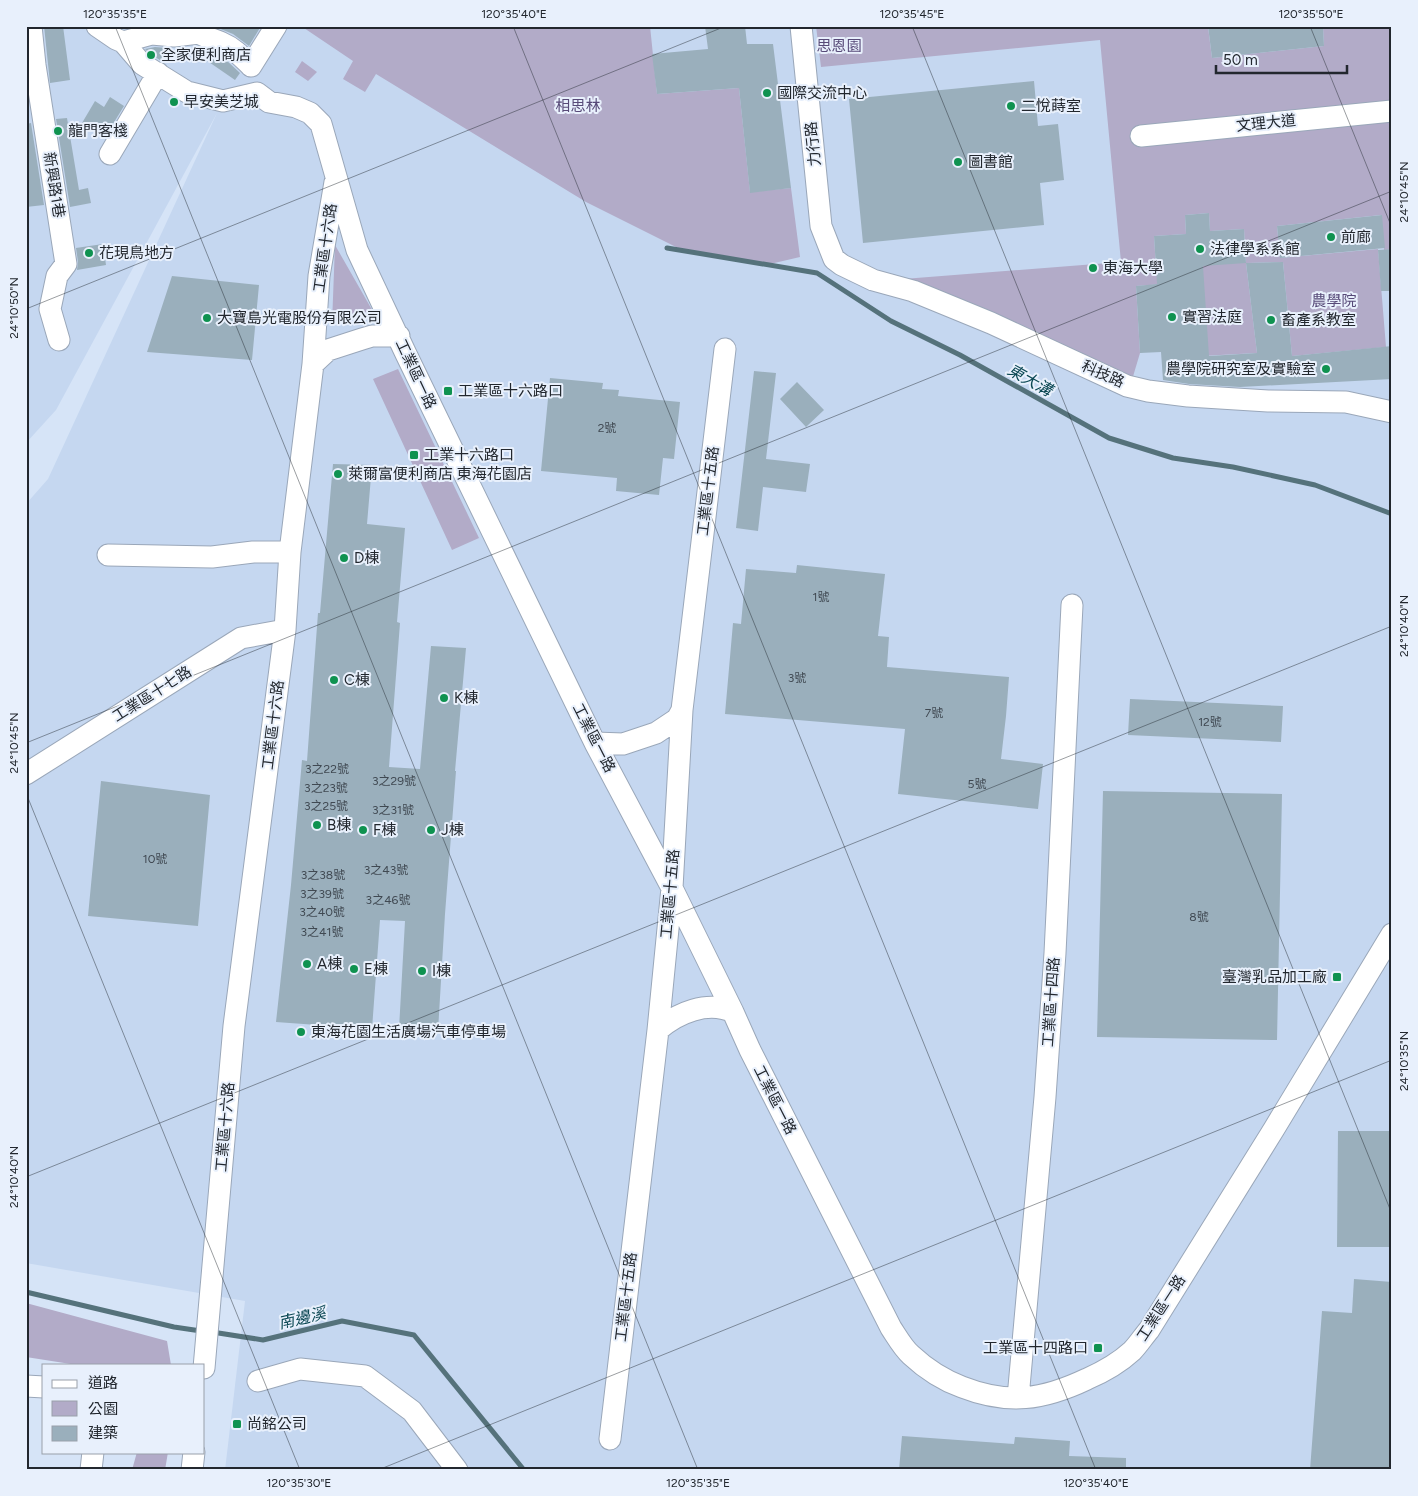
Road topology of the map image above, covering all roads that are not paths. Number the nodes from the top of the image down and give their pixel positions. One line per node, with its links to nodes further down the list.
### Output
1 (31, 26): 15 (street, 新興路1巷)
2 (97, 26): 5 (street)
3 (276, 26): 6 (street)
4 (800, 26): 13 (street, 力行路)
5 (123, 42): 6 (street); 7 (street)
6 (250, 66): 8 (street)
7 (158, 73): 8 (street); 11 (street)
8 (257, 94): 12 (street, 工業區一路)
9 (1392, 111): 10 (street, 文理大道)
10 (1141, 136)
11 (110, 154)
12 (336, 177): 14 (street, 工業區一路); 17 (street, 工業區十六路)
13 (834, 259): 18 (street, 科技路)
14 (398, 336): 17 (street); 24 (street, 工業區一路)
15 (59, 340)
16 (725, 349): 23 (street, 工業區十五路)
17 (313, 364): 19 (street, 工業區十六路)
18 (1392, 412)
19 (290, 552): 20 (street); 22 (street, 工業區十六路)
20 (108, 555)
21 (1072, 605): 34 (street, 工業區十四路)
22 (285, 630): 25 (street, 工業區十七路); 30 (street, 工業區十六路)
23 (682, 710): 24 (street); 26 (street, 工業區十五路)
24 (595, 743): 26 (street, 工業區一路)
25 (26, 774)
26 (672, 888): 28 (street, 工業區一路); 29 (street, 工業區十五路)
27 (1392, 934): 34 (street, 工業區一路)
28 (734, 1012): 29 (street); 34 (street, 工業區一路)
29 (658, 1030): 35 (street, 工業區十五路)
30 (204, 1364)
31 (258, 1381): 40 (street)
32 (26, 1386): 33 (street)
33 (42, 1387)
34 (1018, 1398)
35 (610, 1439)
36 (93, 1454): 38 (street)
37 (194, 1454): 39 (street)
38 (91, 1470)
39 (192, 1470)
40 (457, 1470)

